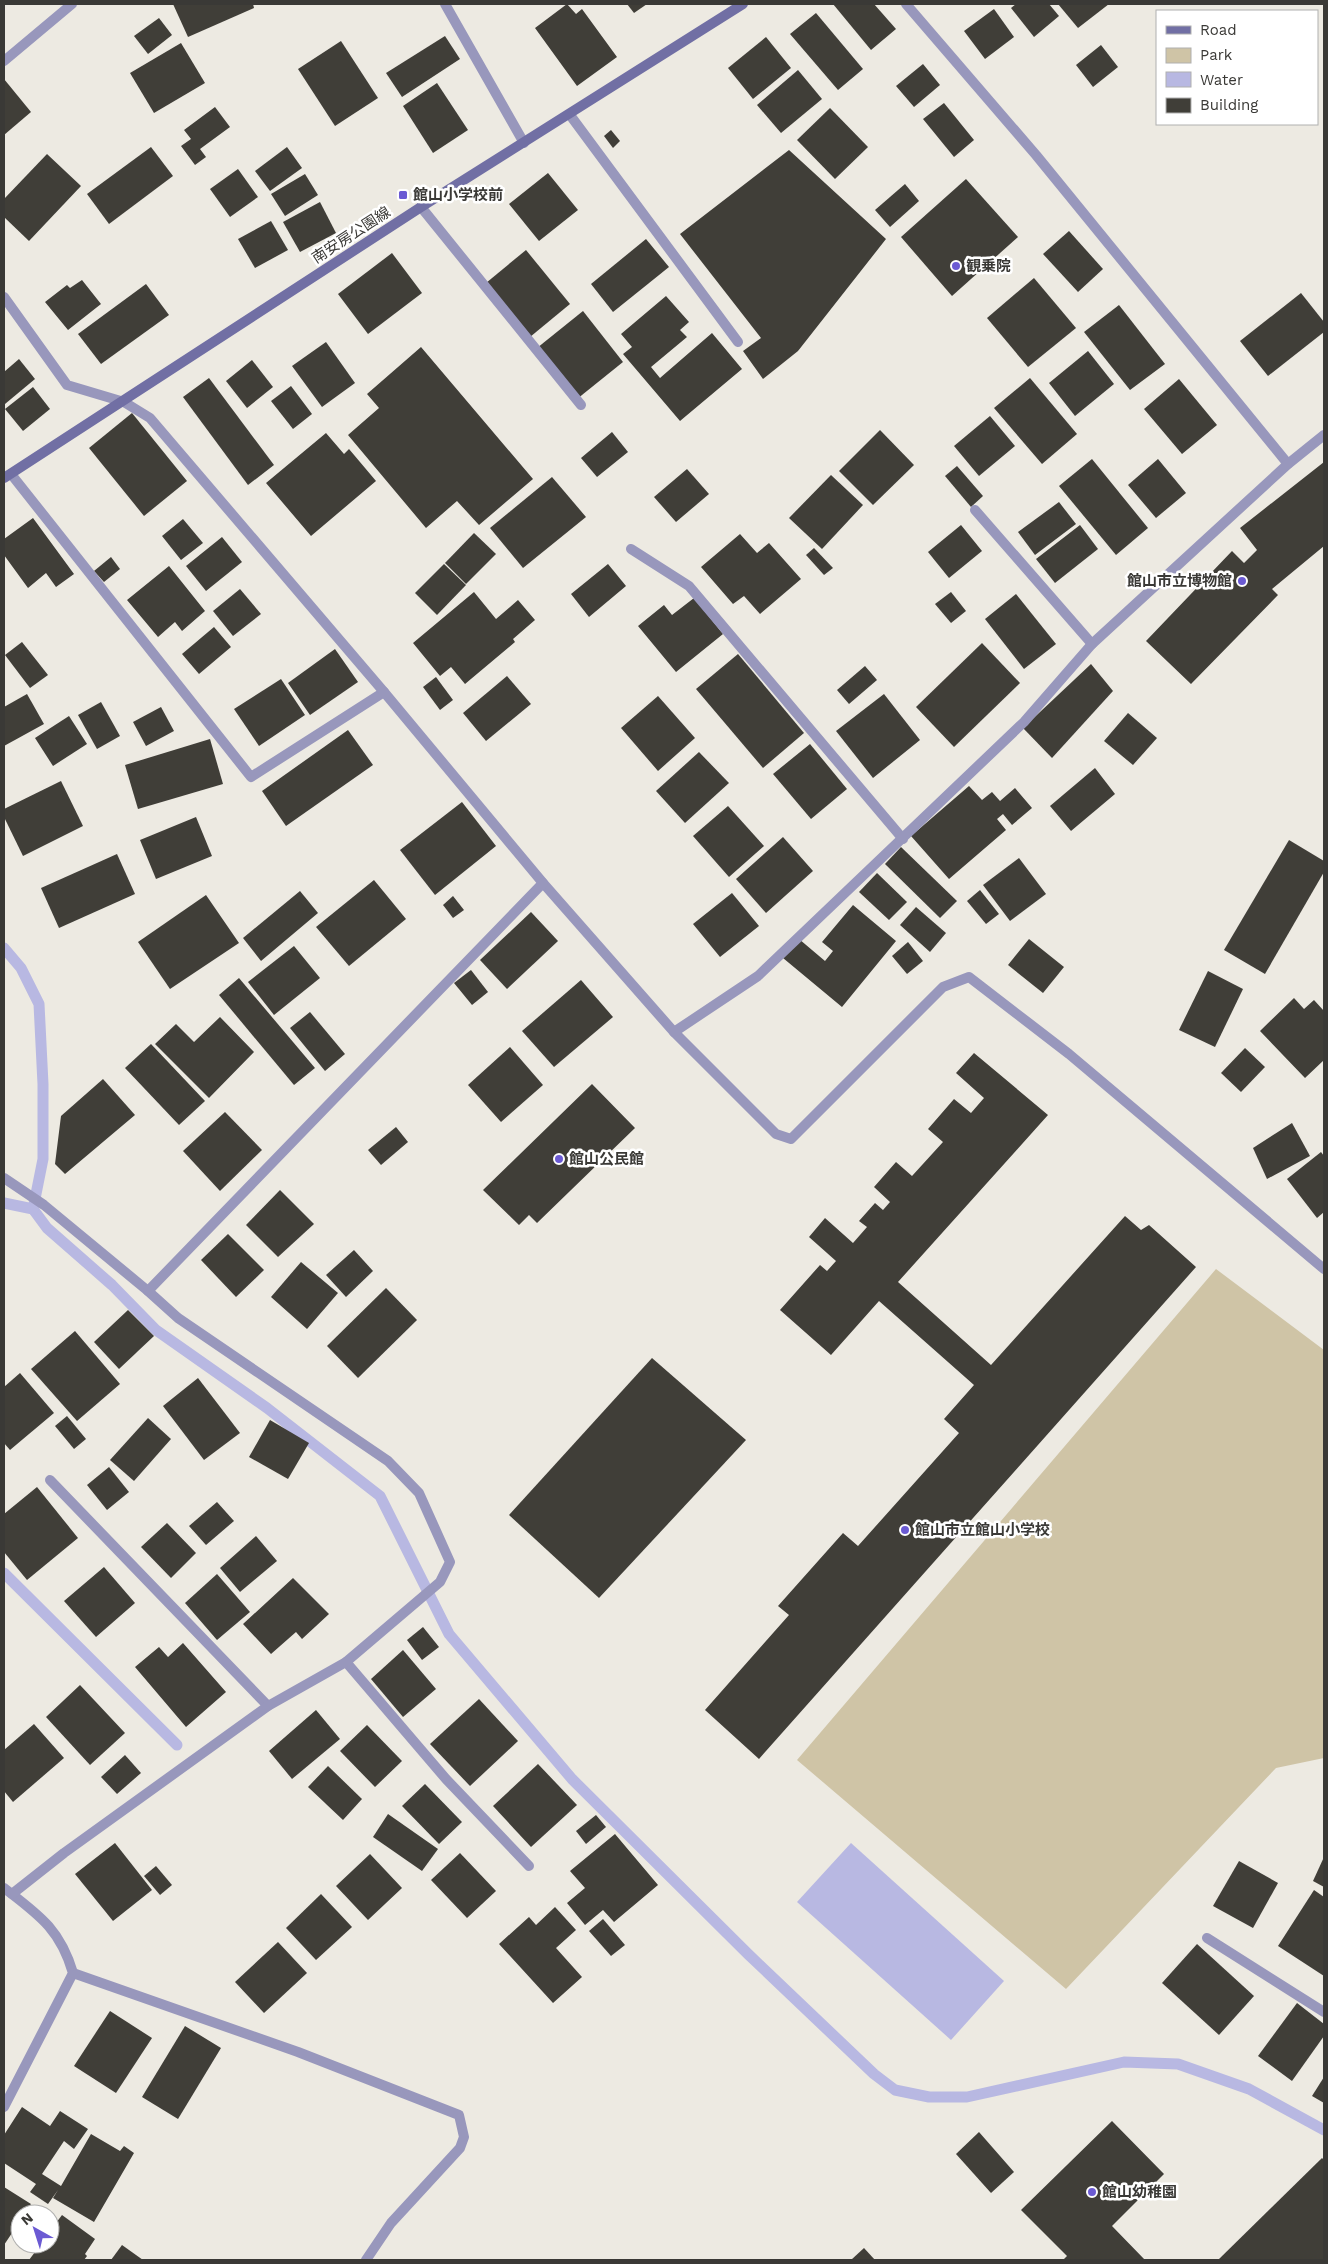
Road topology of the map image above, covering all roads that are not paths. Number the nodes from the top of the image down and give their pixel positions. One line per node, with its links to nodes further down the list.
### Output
1 (72, 4): 5 (street)
2 (445, 4): 7 (street)
3 (743, 4): 6 (main road, 南安房公園線)
4 (906, 4): 14 (street)
5 (6, 54)
6 (570, 115): 7 (main road, 南安房公園線); 10 (street)
7 (524, 143): 8 (main road, 南安房公園線)
8 (421, 207): 11 (main road, 南安房公園線); 12 (street)
9 (4, 297): 11 (street)
10 (738, 342)
11 (124, 402): 15 (main road, 南安房公園線); 19 (street)
12 (581, 405)
13 (1324, 435): 14 (street)
14 (1288, 464): 18 (street)
15 (7, 476): 19 (street)
16 (975, 510): 18 (street)
17 (630, 549): 20 (street)
18 (1092, 644): 20 (street)
19 (384, 692): 21 (street)
20 (903, 839): 22 (street)
21 (543, 883): 22 (street); 25 (street)
22 (674, 1032): 24 (street)
23 (8, 1180): 25 (street)
24 (1324, 1270)
25 (148, 1291): 27 (street)
26 (50, 1480): 28 (street)
27 (346, 1662): 28 (street); 29 (street)
28 (268, 1706): 30 (street)
29 (529, 1866)
30 (8, 1891): 32 (street)
31 (1207, 1938): 33 (street)
32 (73, 1973): 34 (street); 35 (street)
33 (1324, 2012)
34 (4, 2107)
35 (366, 2260)

